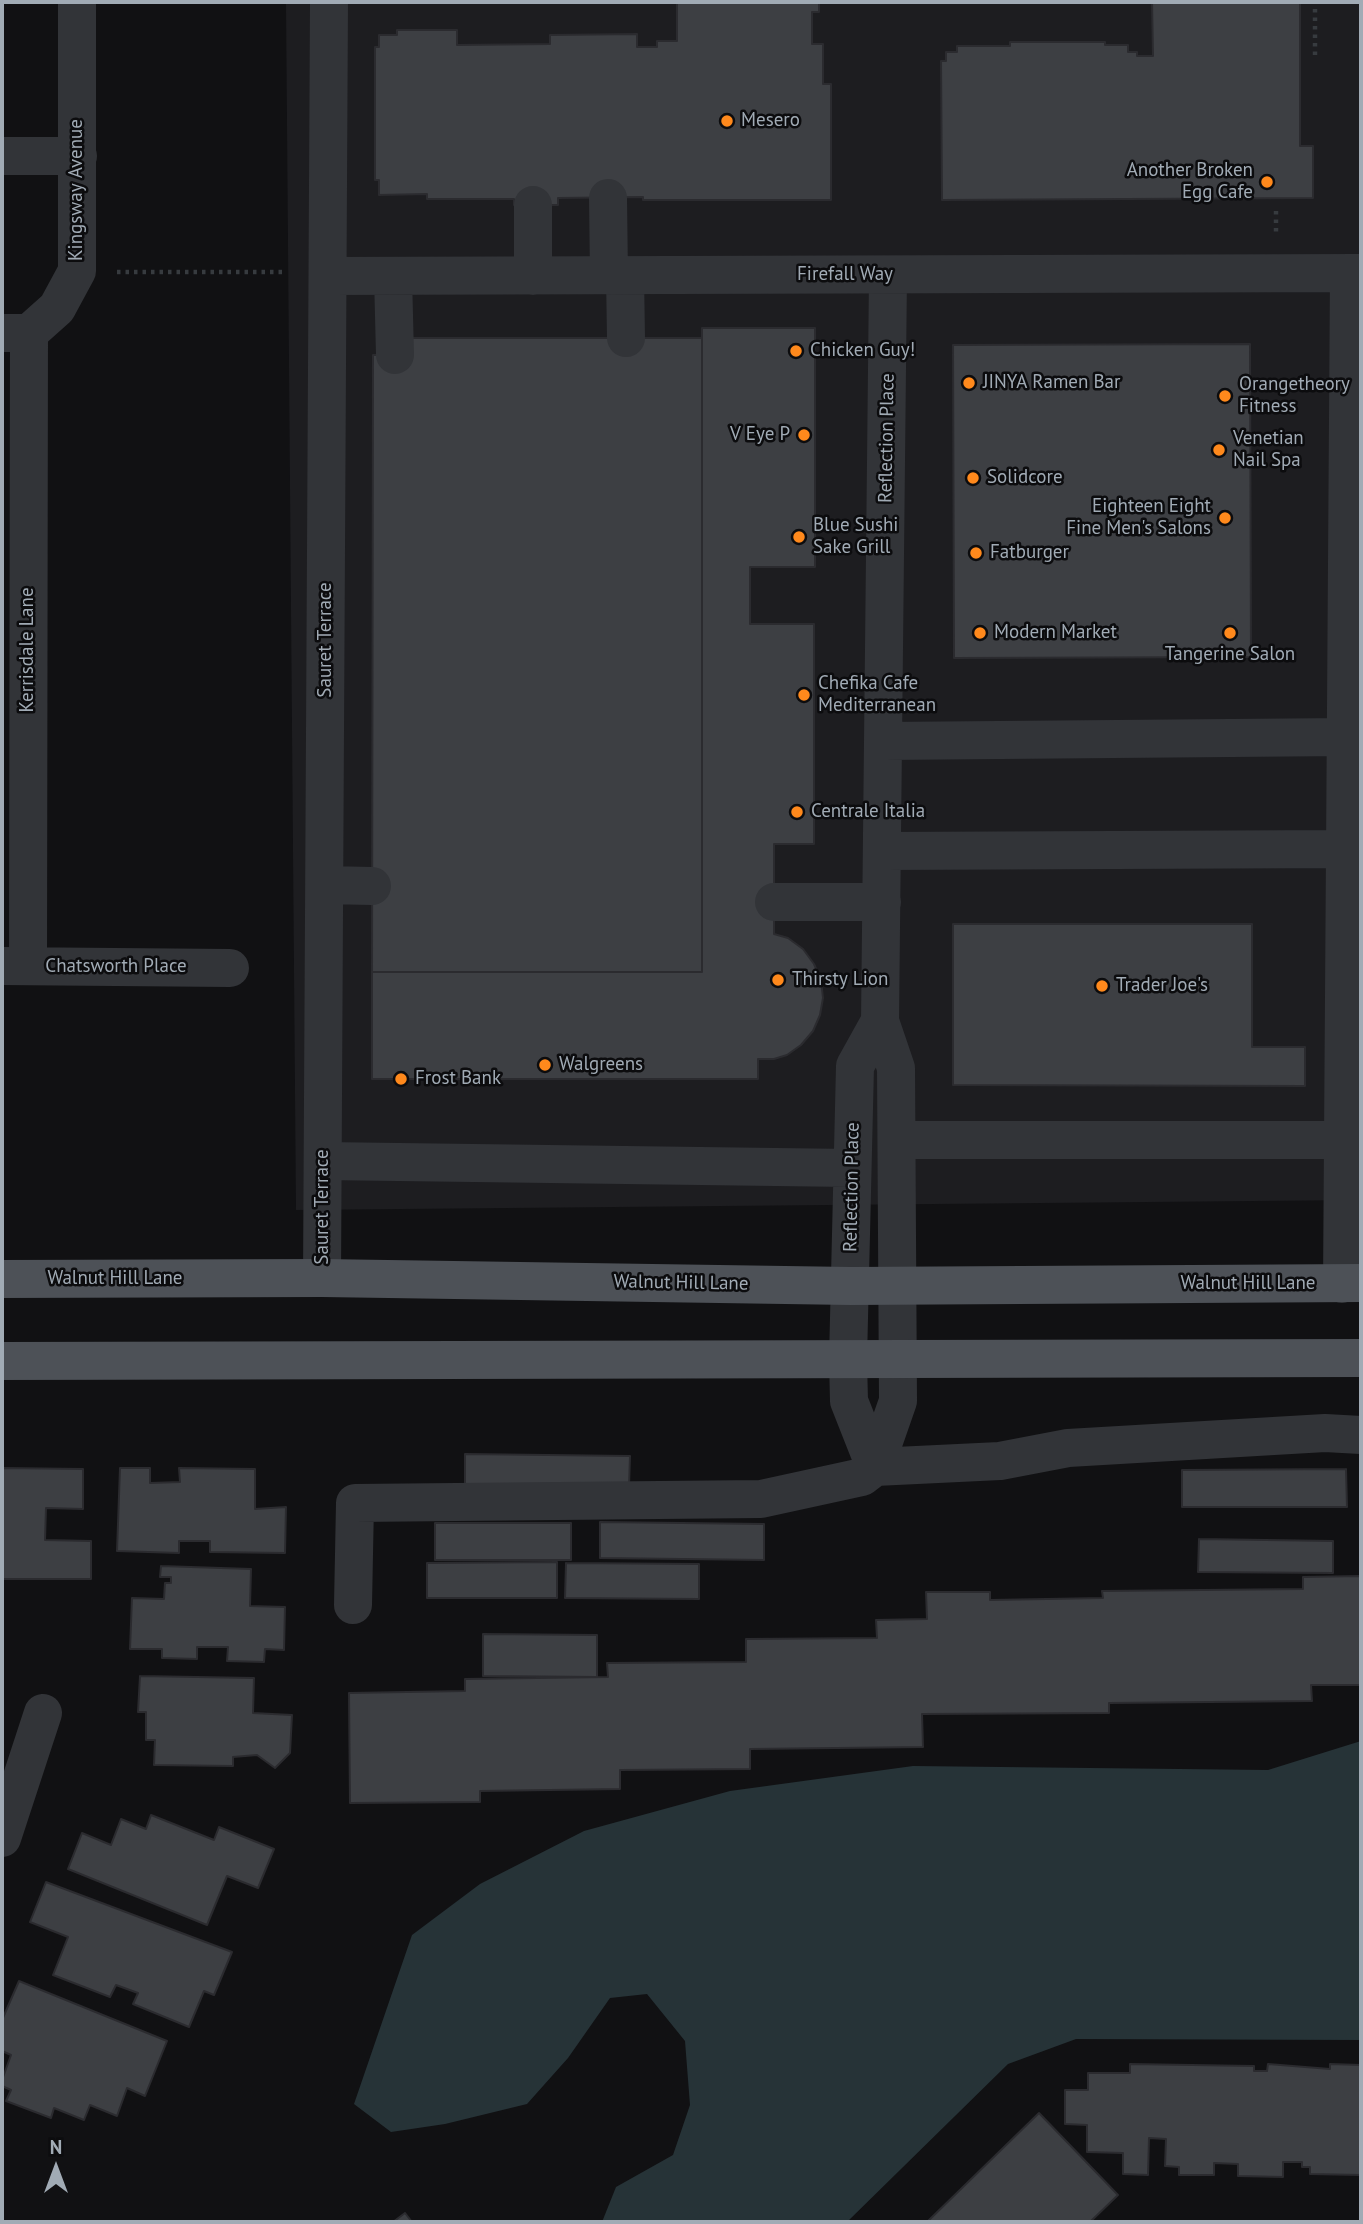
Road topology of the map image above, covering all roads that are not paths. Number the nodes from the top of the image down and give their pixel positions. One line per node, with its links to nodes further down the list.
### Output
1 (77, 2): 4 (street, Kingsway Avenue)
2 (329, 2): 10 (street, Sauret Terrace)
3 (2, 156): 4 (street)
4 (78, 156): 13 (street, Kingsway Avenue)
5 (608, 198): 8 (street)
6 (533, 205): 12 (street)
7 (1355, 274): 9 (street, Firefall Way); 16 (street)
8 (617, 275): 9 (street, Firefall Way); 12 (street, Firefall Way); 14 (street)
9 (888, 275): 17 (street, Reflection Place)
10 (328, 276): 11 (street, Firefall Way); 20 (street, Sauret Terrace)
11 (393, 276): 12 (street, Firefall Way); 15 (street)
12 (533, 276)
13 (15, 333): 24 (street, Kerrisdale Lane)
14 (626, 338)
15 (395, 355)
16 (1346, 737): 17 (street); 18 (street)
17 (884, 741): 19 (street, Reflection Place)
18 (1351, 841): 19 (street); 28 (street)
19 (883, 851): 23 (street, Reflection Place)
20 (325, 884): 21 (street); 29 (street, Sauret Terrace)
21 (372, 887)
22 (774, 902): 23 (street)
23 (882, 902): 26 (street, Reflection Place)
24 (15, 966): 25 (street, Chatsworth Place)
25 (230, 968)
26 (880, 1021): 27 (street, Reflection Place); 30 (street, Reflection Place)
27 (898, 1140): 28 (street); 35 (street, Reflection Place)
28 (1343, 1140): 33 (street)
29 (323, 1161): 30 (street); 31 (street, Sauret Terrace)
30 (851, 1168): 34 (street, Reflection Place)
31 (322, 1278): 32 (main road, Walnut Hill Lane); 34 (main road, Walnut Hill Lane)
32 (2, 1279)
33 (1352, 1284): 35 (main road, Walnut Hill Lane)
34 (850, 1286): 35 (main road, Walnut Hill Lane); 37 (street, Reflection Place)
35 (896, 1286): 38 (street, Reflection Place)
36 (1361, 1358): 38 (main road)
37 (848, 1360): 38 (main road); 39 (main road); 41 (street, Reflection Place)
38 (898, 1360): 41 (street, Reflection Place)
39 (2, 1361)
40 (1361, 1435): 41 (street)
41 (875, 1467): 42 (street)
42 (353, 1605)
43 (43, 1713): 44 (street)
44 (2, 1838)

